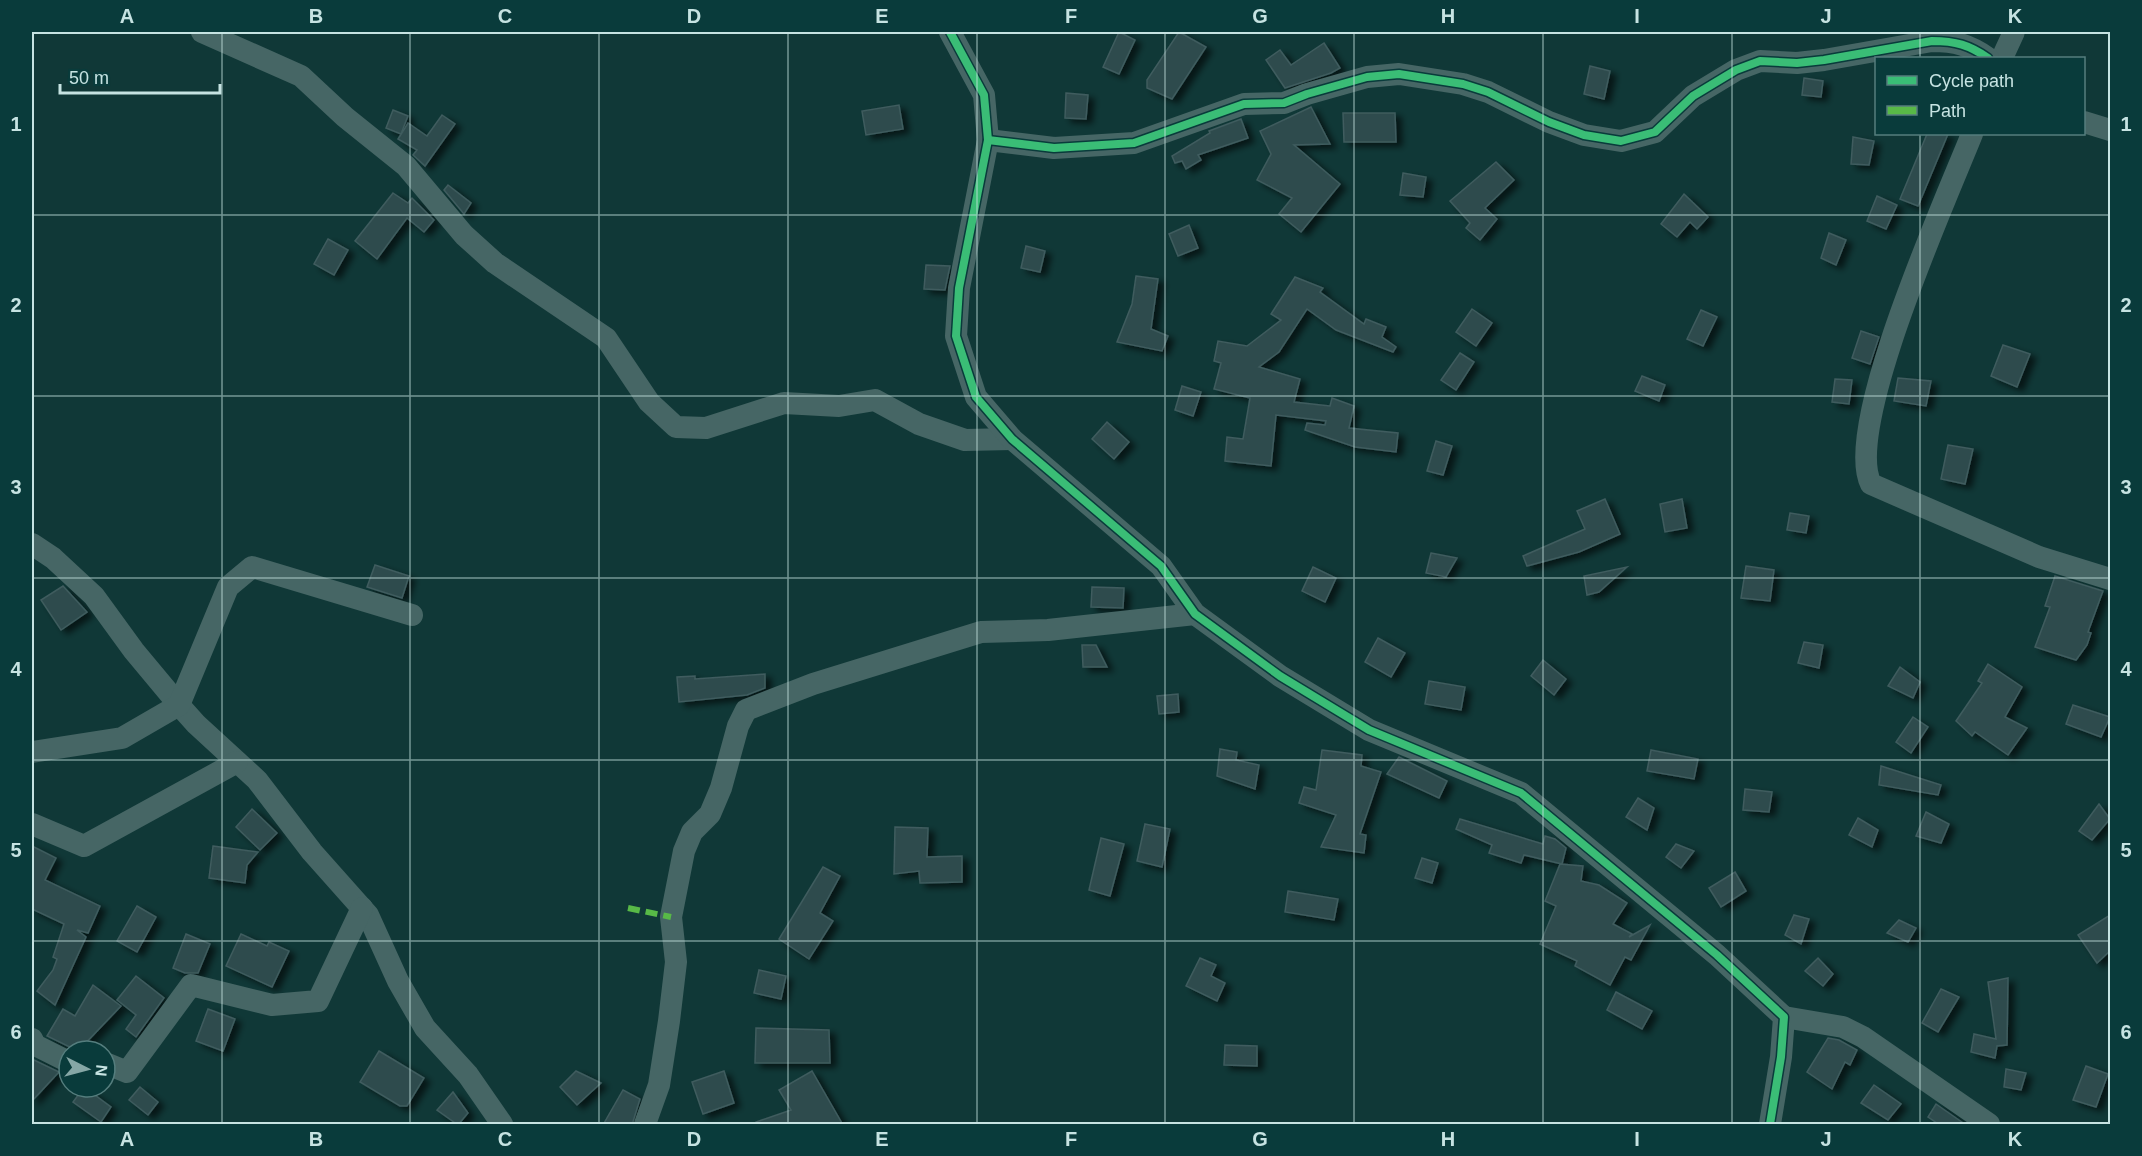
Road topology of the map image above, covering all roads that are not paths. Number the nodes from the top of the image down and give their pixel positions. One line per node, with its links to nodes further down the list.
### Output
1 (202, 32): 10 (street)
2 (950, 32): 9 (street)
3 (2013, 32): 5 (street)
4 (1987, 57): 9 (street)
5 (2002, 57)
6 (2085, 122): 7 (street)
7 (2110, 130)
8 (1972, 135): 12 (street)
9 (988, 140): 10 (street)
10 (1012, 439): 13 (street)
11 (32, 544): 15 (street)
12 (2110, 579)
13 (1195, 614): 20 (street); 25 (street)
14 (412, 615): 15 (street)
15 (179, 705): 16 (street); 17 (street)
16 (32, 752)
17 (237, 762): 18 (street); 19 (street)
18 (32, 824)
19 (362, 908): 23 (street); 24 (street)
20 (1784, 1017): 26 (street); 27 (street)
21 (32, 1039): 22 (street)
22 (57, 1056)
23 (117, 1068)
24 (502, 1125)
25 (645, 1125)
26 (1770, 1125)
27 (1989, 1125)

